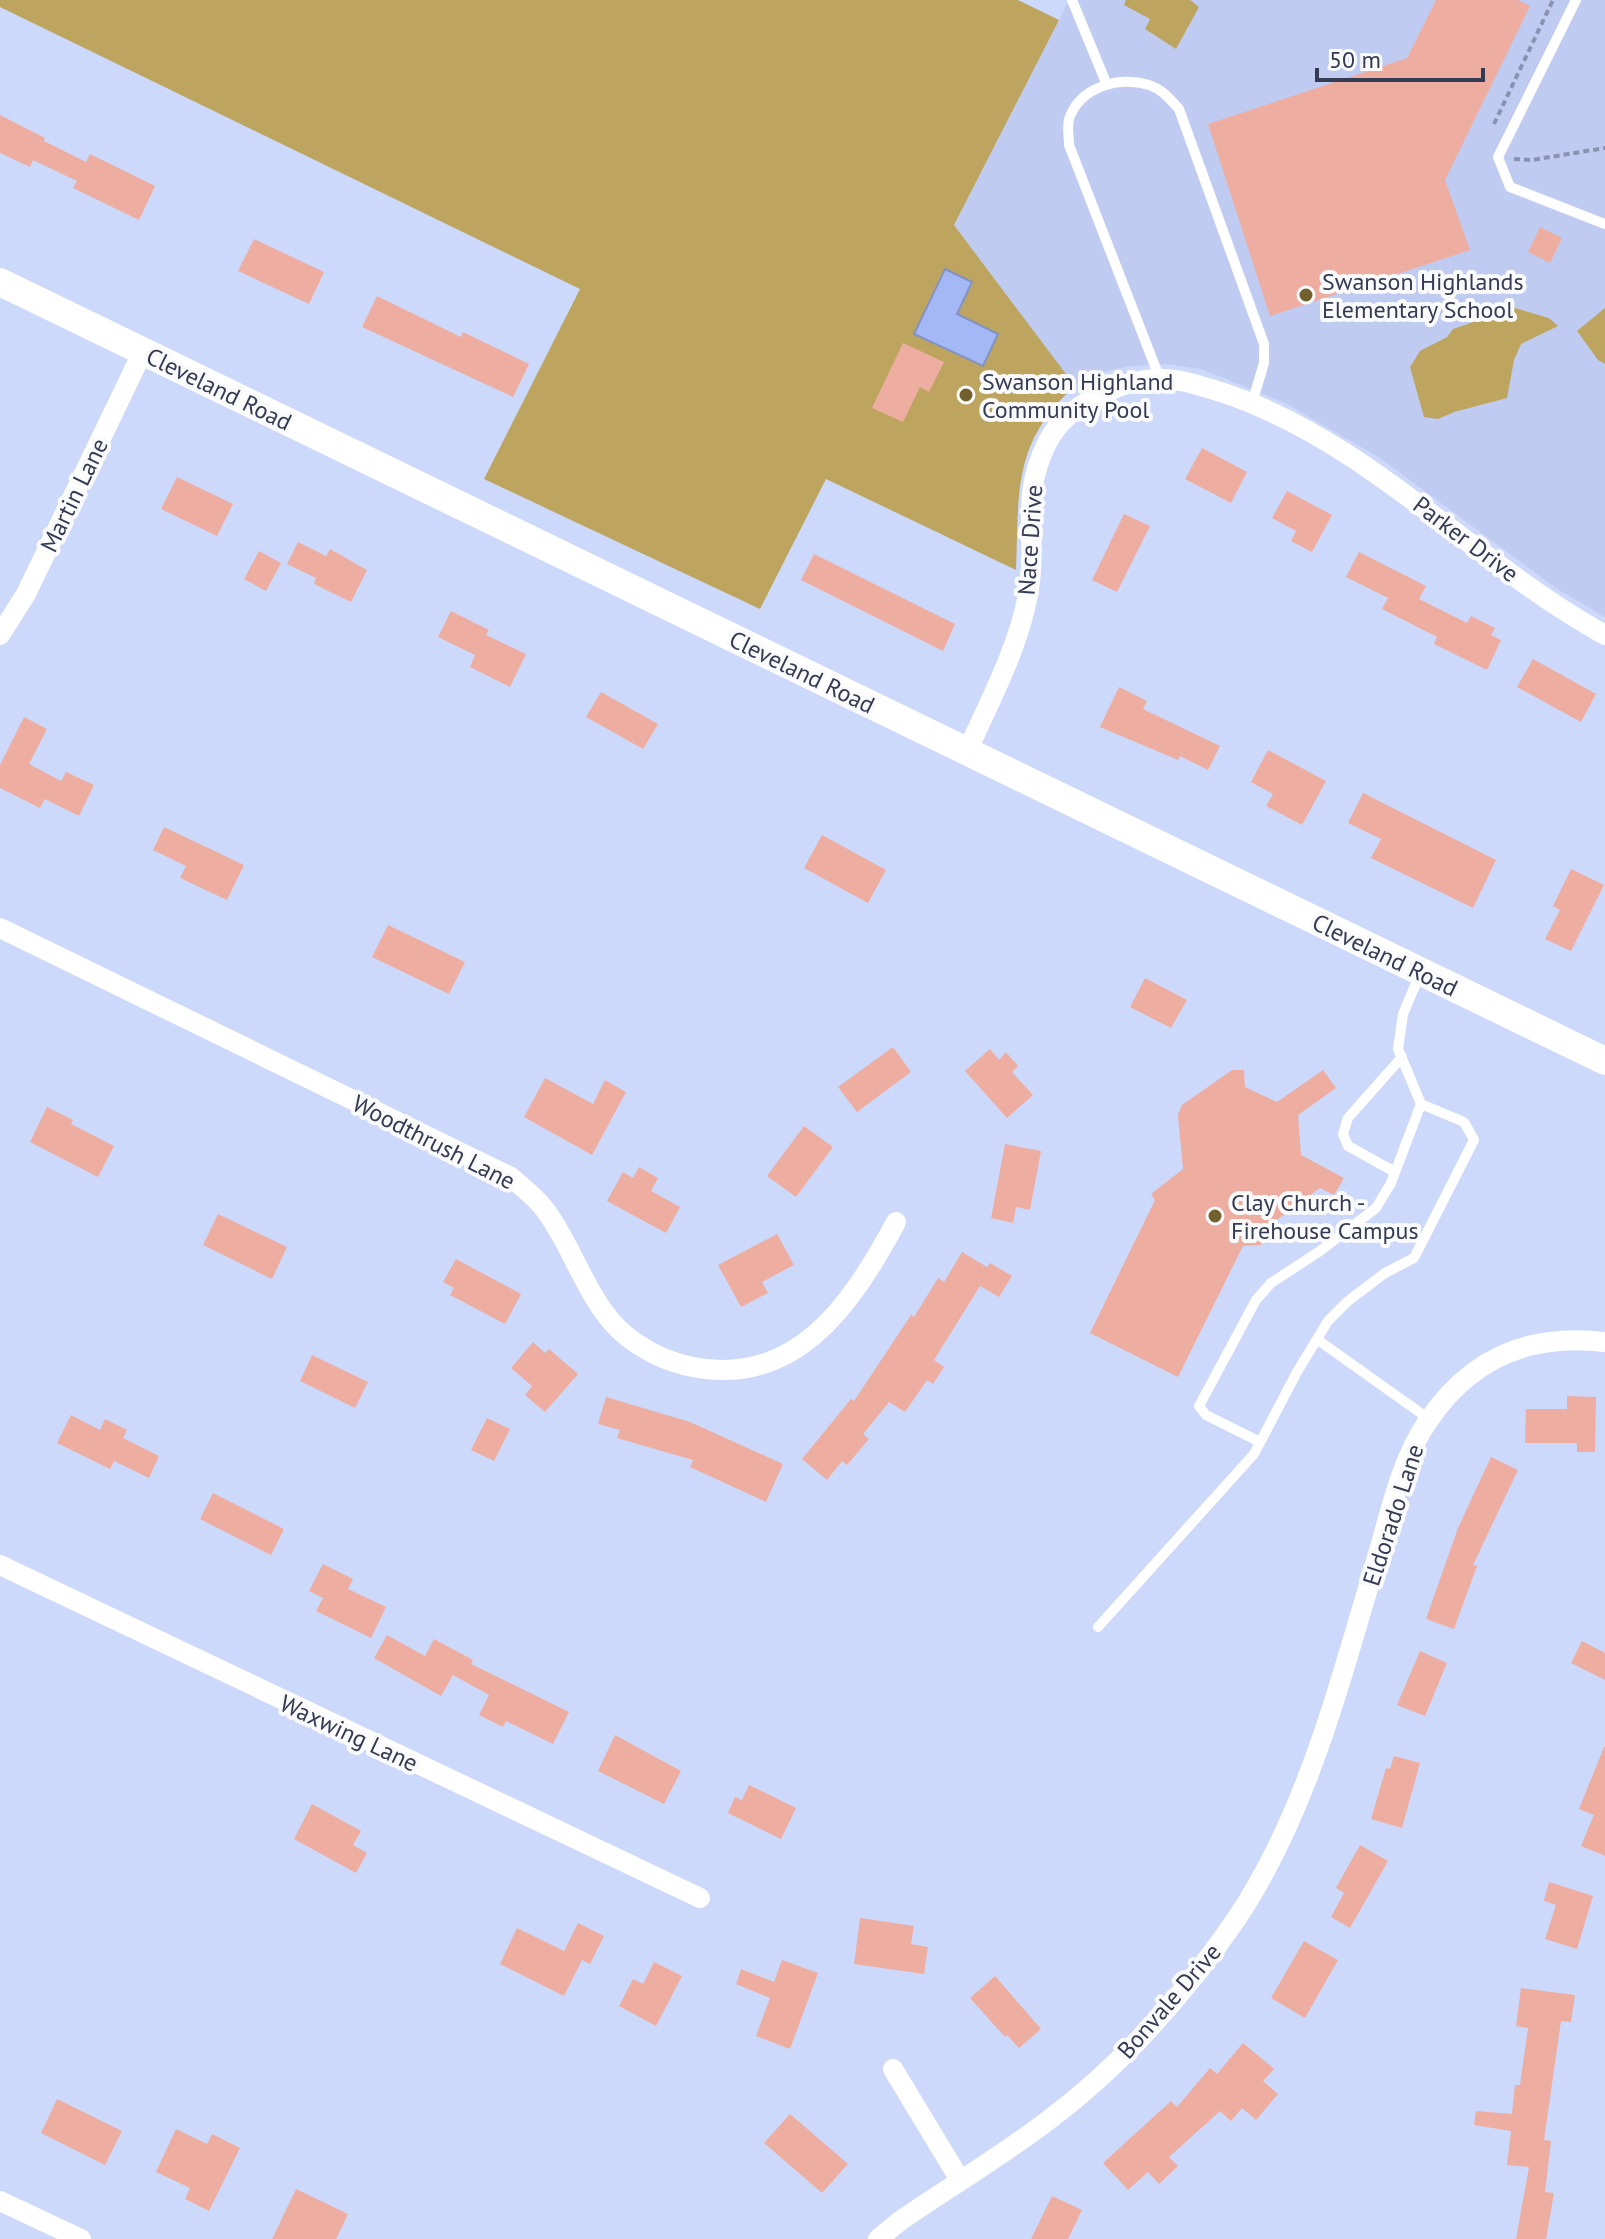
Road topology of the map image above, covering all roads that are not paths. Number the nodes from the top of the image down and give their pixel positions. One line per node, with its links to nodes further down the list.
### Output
1 (1072, 0): 3 (lane)
2 (1576, 0): 4 (lane)
3 (1107, 85): 7 (lane); 8 (lane)
4 (1605, 224)
5 (0, 282): 6 (main road, Cleveland Road)
6 (143, 351): 10 (street, Martin Lane); 12 (main road, Cleveland Road)
7 (1160, 379): 8 (street, Nace Drive); 12 (street, Nace Drive)
8 (1252, 403): 9 (street, Nace Drive)
9 (1328, 443): 11 (street, Parker Drive)
10 (0, 635)
11 (1605, 635)
12 (967, 752): 14 (main road, Cleveland Road)
13 (0, 928): 19 (street, Woodthrush Lane)
14 (1420, 972): 15 (main road, Cleveland Road); 16 (lane)
15 (1603, 1055)
16 (1402, 1057): 17 (lane); 18 (lane)
17 (1421, 1104): 18 (lane); 20 (lane)
18 (1395, 1172): 23 (lane)
19 (896, 1222)
20 (1318, 1340): 22 (lane); 23 (lane)
21 (1605, 1342): 22 (street, Eldorado Lane)
22 (1429, 1419): 25 (street, Eldorado Lane)
23 (1260, 1442): 26 (lane)
24 (0, 1565): 27 (street, Waxwing Lane)
25 (1357, 1625): 29 (street, Bonvale Drive)
26 (1098, 1627)
27 (700, 1898)
28 (893, 2069): 29 (street)
29 (960, 2180): 32 (street, Bonvale Drive)
30 (0, 2201): 31 (street)
31 (81, 2239)
32 (878, 2239)

